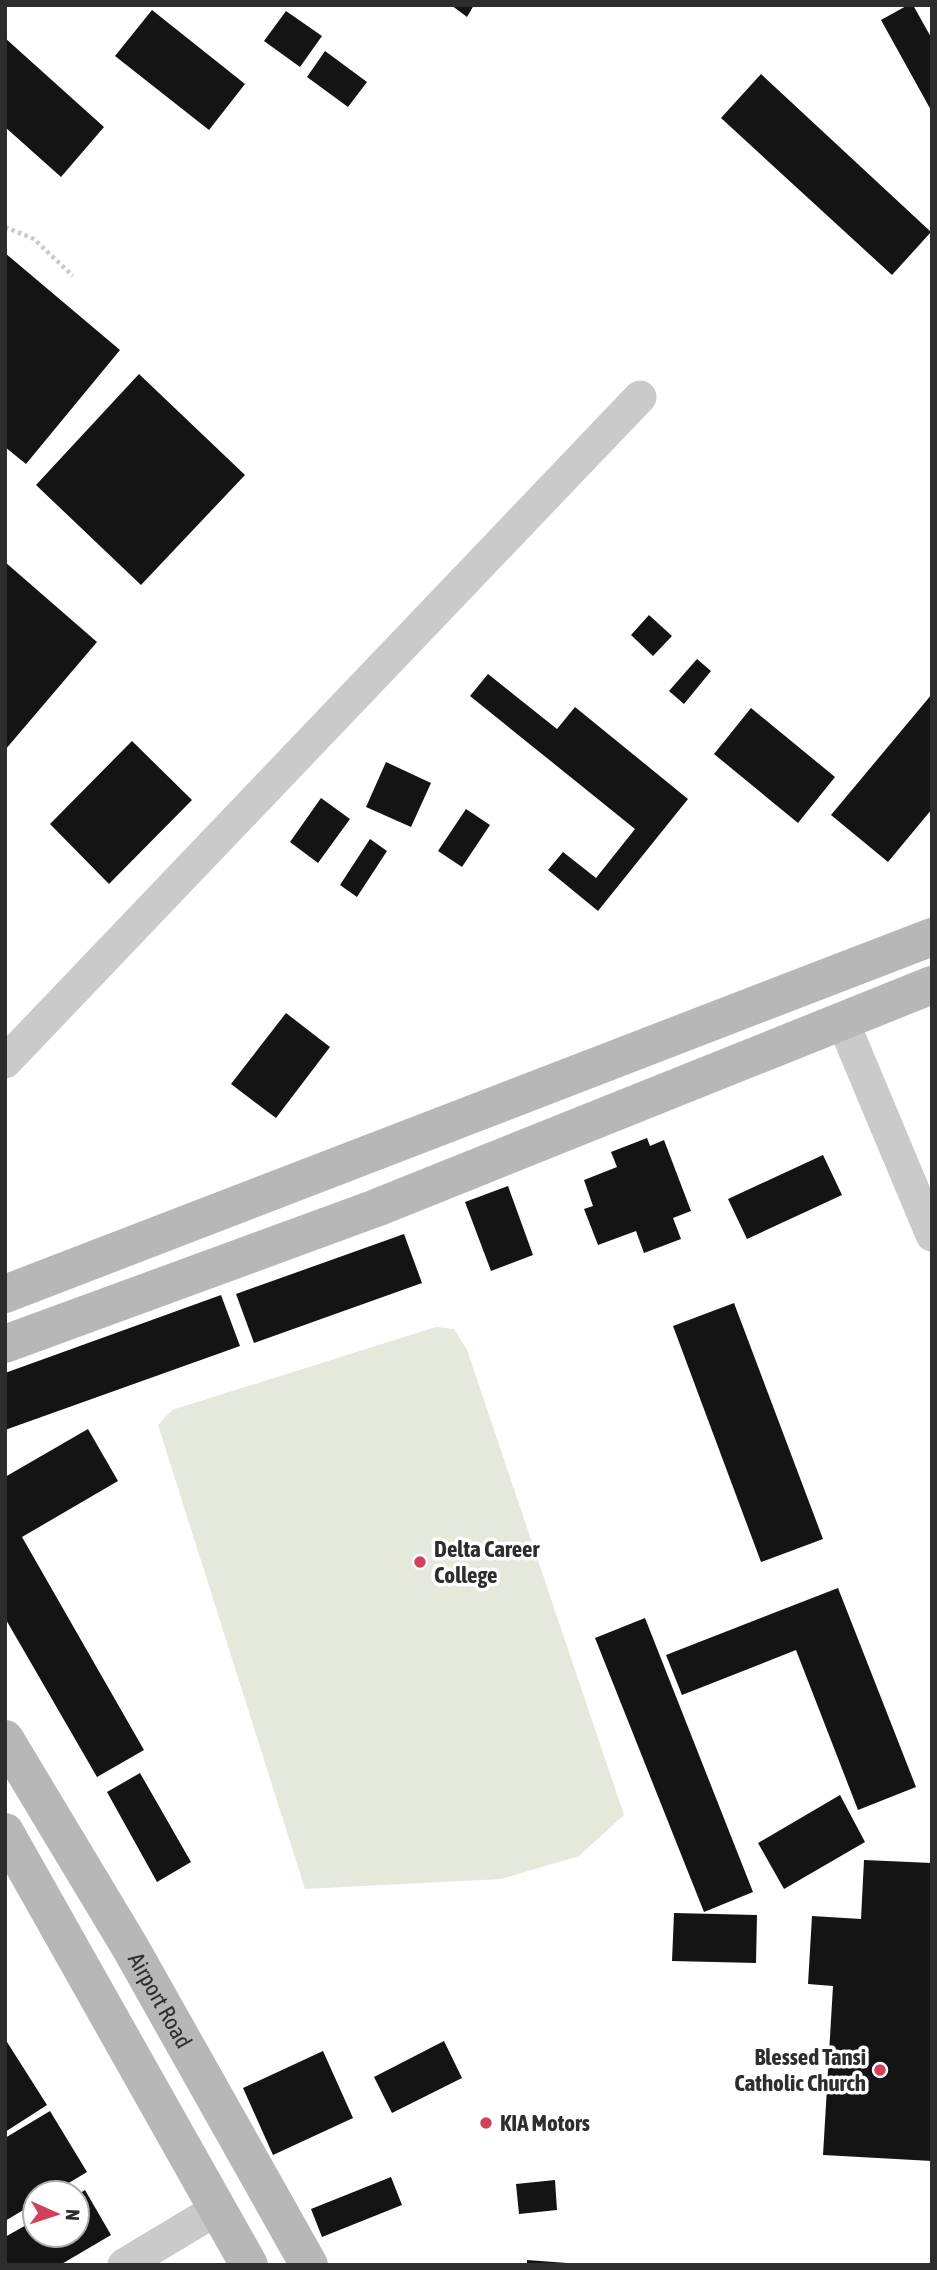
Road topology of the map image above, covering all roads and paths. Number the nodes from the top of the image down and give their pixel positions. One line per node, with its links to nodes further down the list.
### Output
1 (5, 227): 2 (path)
2 (73, 276)
3 (640, 397): 7 (street)
4 (932, 937): 9 (street)
5 (932, 985): 6 (street)
6 (842, 1020): 8 (street); 10 (street)
7 (5, 1062)
8 (932, 1235)
9 (5, 1294)
10 (5, 1344)
11 (5, 1739): 16 (street, Airport Road)
12 (5, 1832): 13 (street)
13 (219, 2208): 14 (street); 15 (street)
14 (124, 2265)
15 (249, 2265)
16 (309, 2265)

